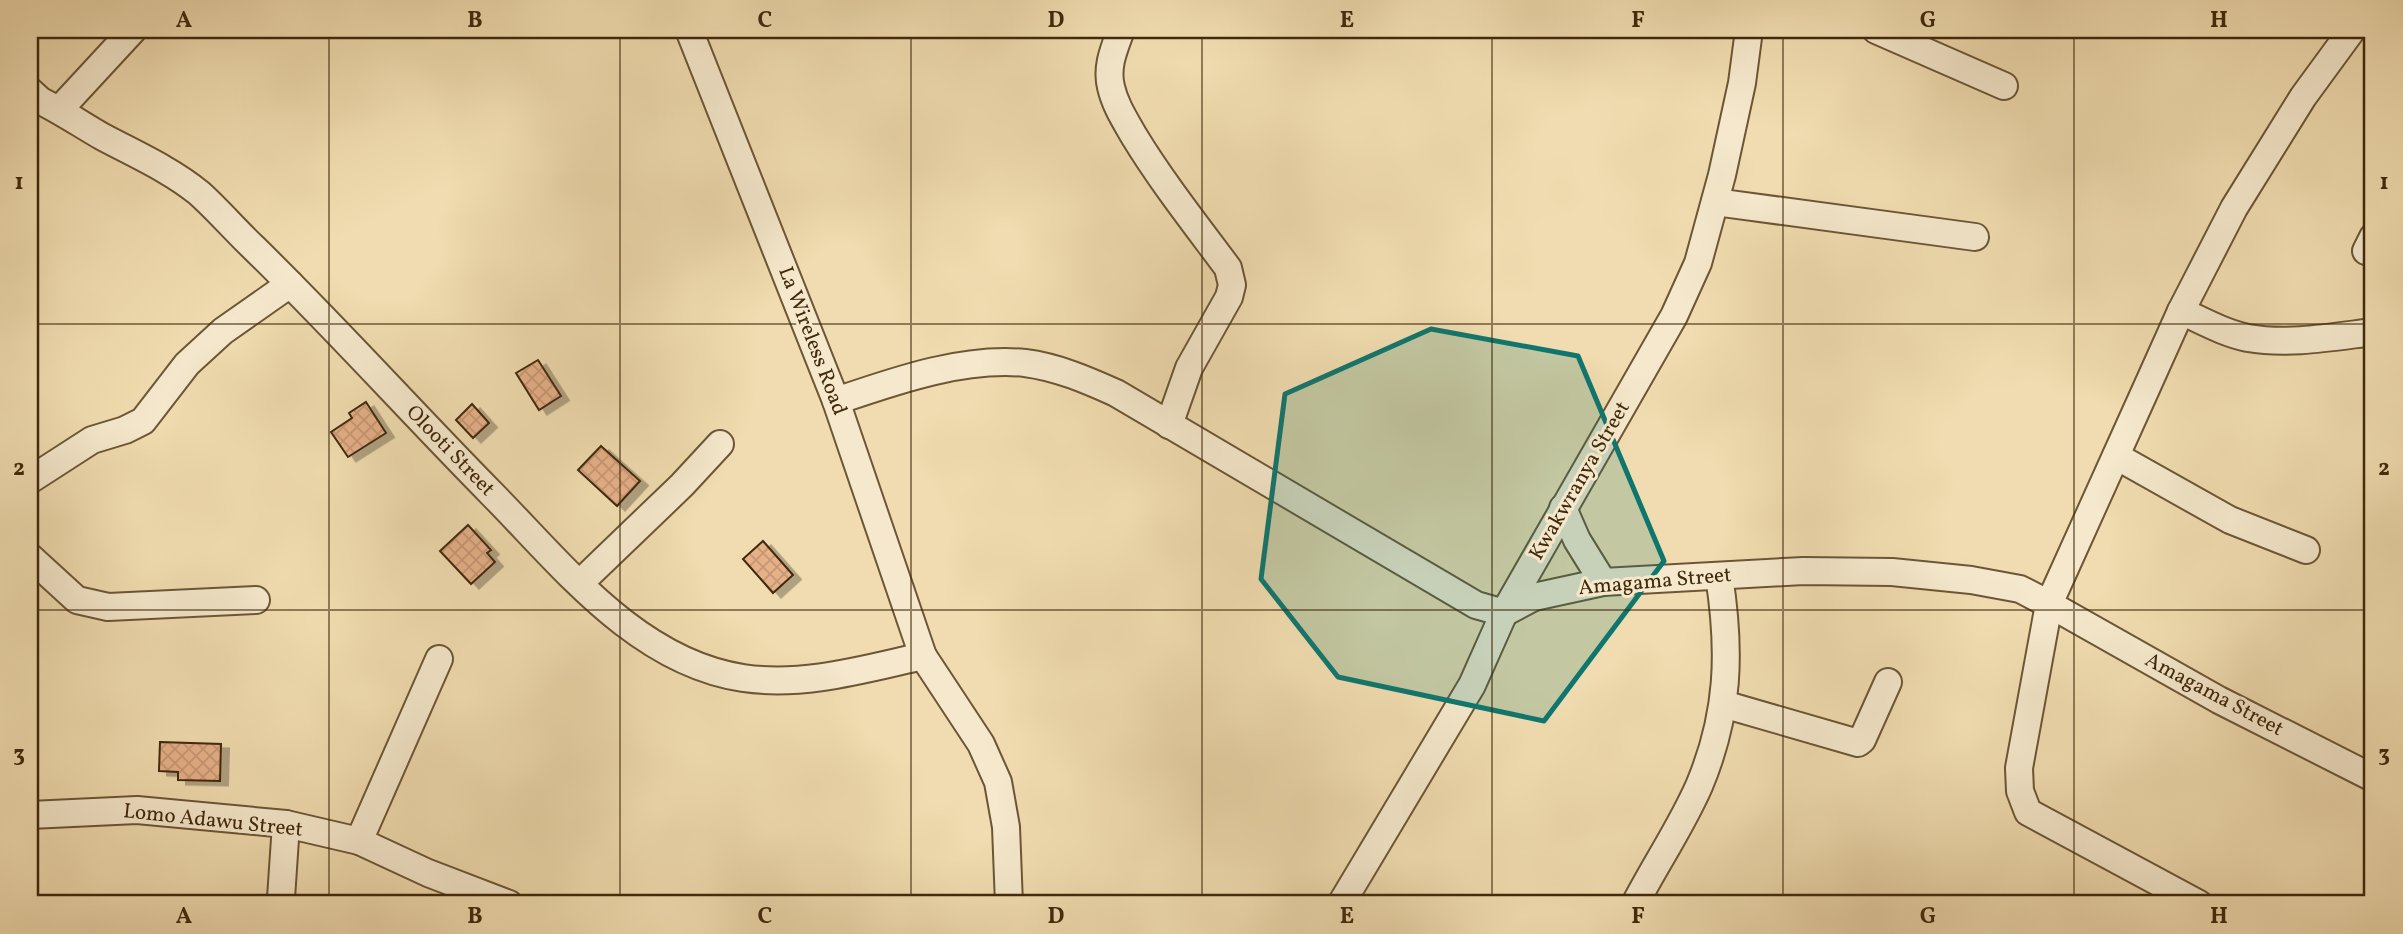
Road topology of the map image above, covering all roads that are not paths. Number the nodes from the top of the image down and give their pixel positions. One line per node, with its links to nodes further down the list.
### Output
1 (133, 30): 8 (street)
2 (689, 30): 14 (street, La Wireless Road)
3 (1121, 30): 15 (street)
4 (1749, 30): 9 (street, Kwakwranya Street)
5 (1875, 30): 7 (street)
6 (2352, 30): 12 (street)
7 (2004, 86)
8 (40, 104): 11 (street, Olooti Street)
9 (1715, 202): 10 (street); 19 (street, Kwakwranya Street)
10 (1975, 237)
11 (290, 284): 18 (street); 24 (street, Olooti Street)
12 (2181, 311): 13 (street); 17 (street)
13 (2373, 332)
14 (836, 401): 15 (street); 28 (street, La Wireless Road)
15 (1169, 425): 27 (street)
16 (720, 443): 24 (street)
17 (2116, 456): 20 (street); 26 (street)
18 (30, 480)
19 (1563, 508): 23 (street); 27 (street, Kwakwranya Street)
20 (2306, 550)
21 (30, 557): 25 (street)
22 (1719, 576): 23 (street, Amagama Street); 26 (street, Amagama Street); 31 (street)
23 (1603, 582): 27 (street, Amagama Street)
24 (580, 583): 28 (street, Olooti Street)
25 (256, 600)
26 (2049, 604): 32 (street, Amagama Street); 41 (street)
27 (1504, 613): 39 (street, Kwakwranya Street)
28 (923, 656): 38 (street, La Wireless Road)
29 (439, 659): 35 (street)
30 (1888, 682): 31 (street)
31 (1723, 704): 40 (street)
32 (2373, 778)
33 (30, 815): 34 (street, Lomo Adawu Street)
34 (286, 824): 35 (street, Lomo Adawu Street); 36 (street)
35 (359, 841): 37 (street, Lomo Adawu Street)
36 (276, 904)
37 (509, 904)
38 (1009, 904)
39 (1341, 904)
40 (1635, 904)
41 (2199, 904)

